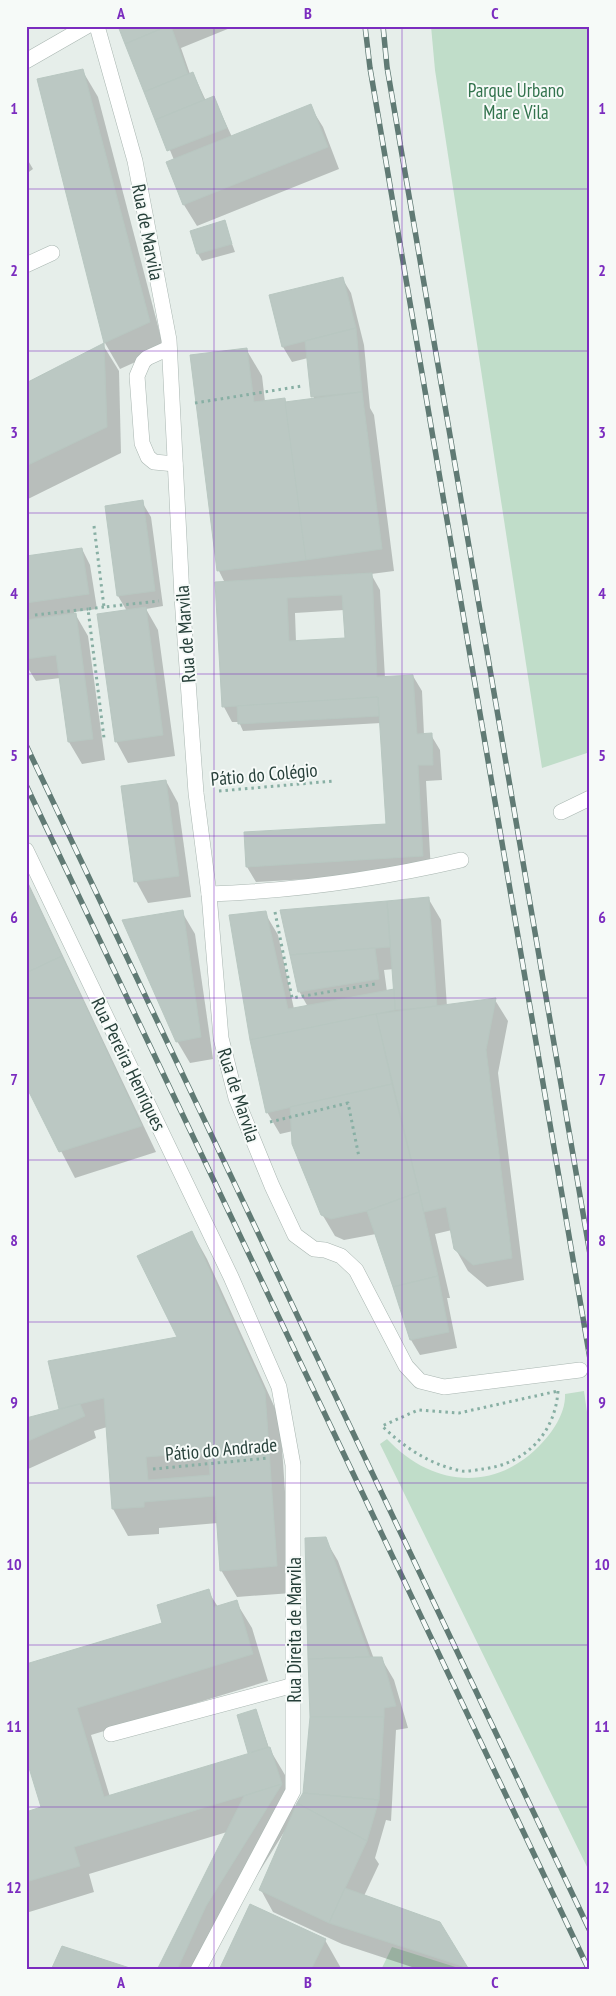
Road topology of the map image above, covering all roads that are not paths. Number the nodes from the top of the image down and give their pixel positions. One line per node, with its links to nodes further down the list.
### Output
1 (87, 26): 3 (street)
2 (97, 26): 6 (street, Rua de Marvila)
3 (26, 60)
4 (52, 253): 5 (street)
5 (26, 265)
6 (169, 348): 7 (street, Rua de Marvila); 7 (street)
7 (175, 464): 12 (street, Rua de Marvila)
8 (590, 798): 9 (street)
9 (562, 812)
10 (26, 850): 13 (street, Rua Pereira Henriques)
11 (461, 860): 12 (street)
12 (209, 894): 14 (street, Rua de Marvila)
13 (231, 1278): 15 (street, Rua Direita de Marvila)
14 (580, 1370)
15 (294, 1685): 16 (street); 17 (street, Rua Direita de Marvila)
16 (111, 1734)
17 (198, 1970)

